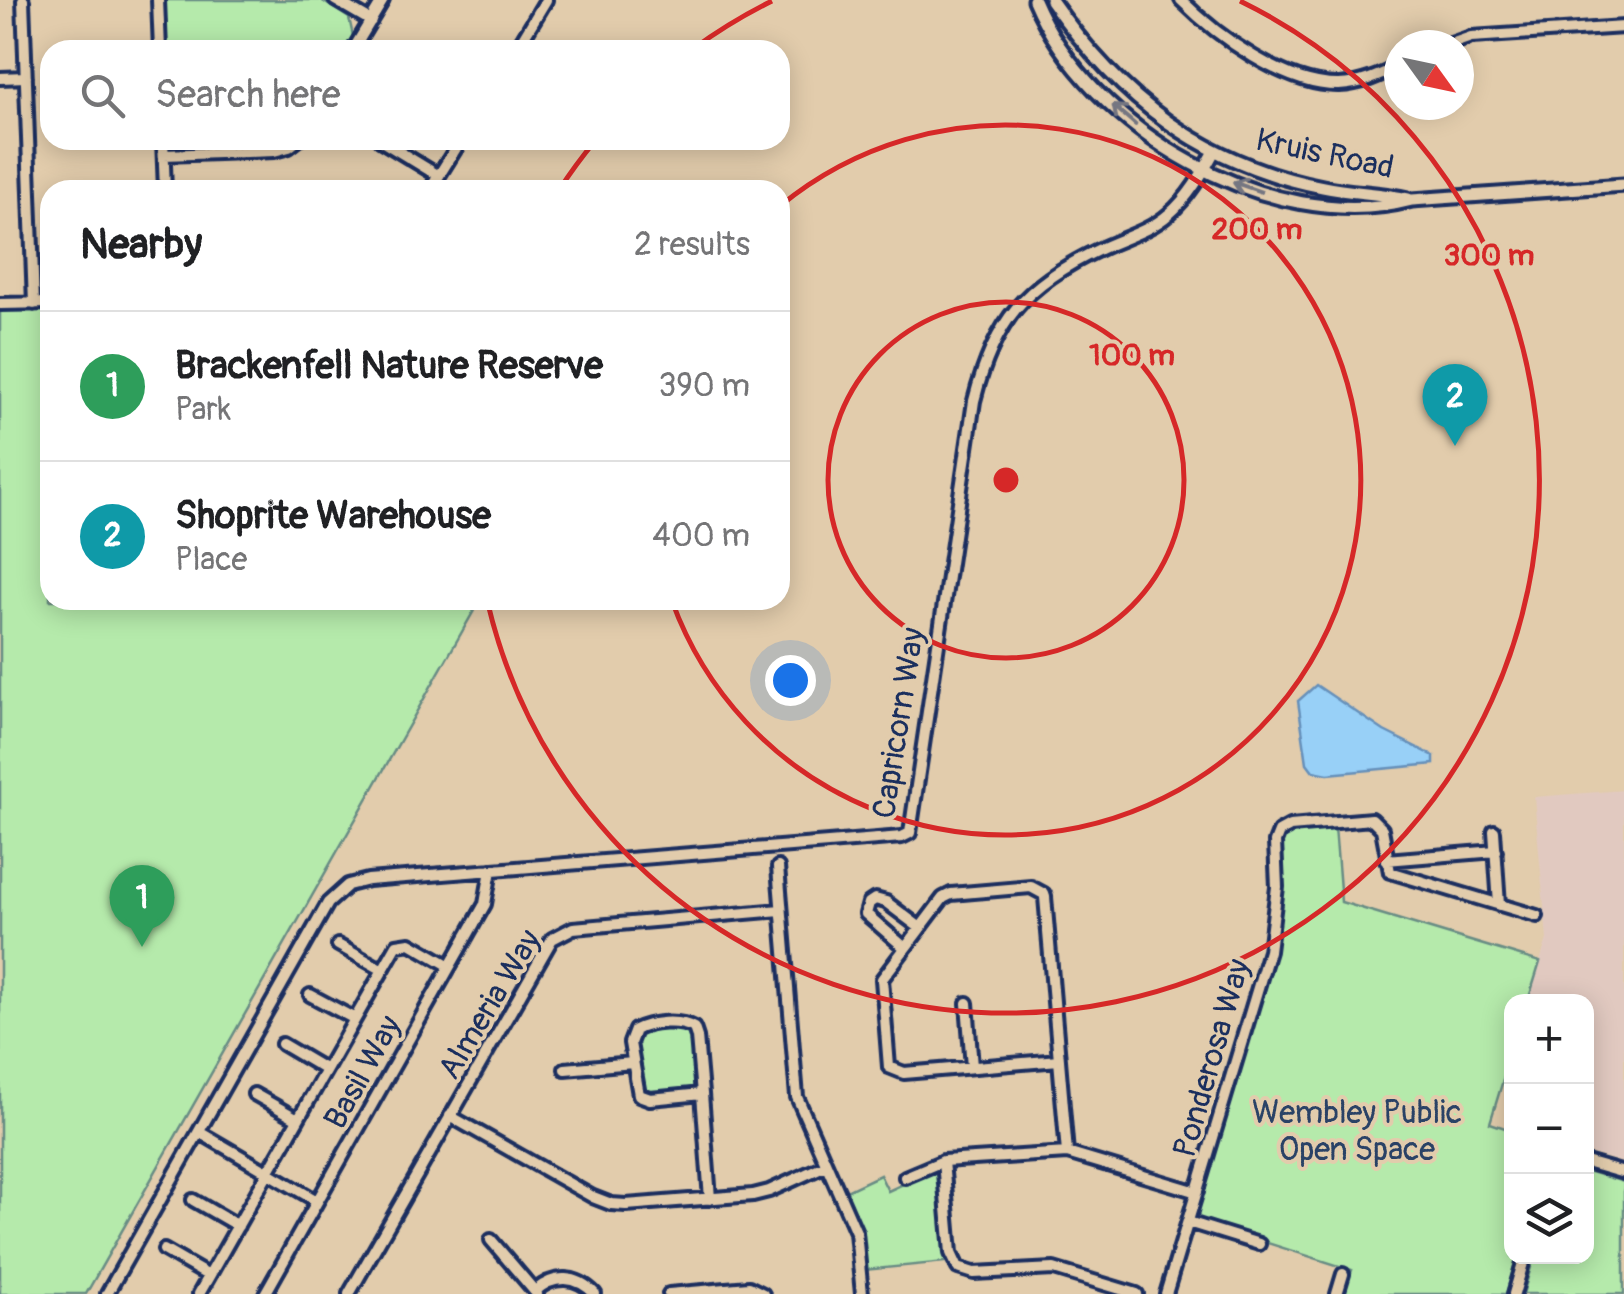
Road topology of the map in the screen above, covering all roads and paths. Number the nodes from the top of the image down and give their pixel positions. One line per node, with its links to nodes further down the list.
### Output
1 (23, 0): 16 (street)
2 (158, 0): 12 (street)
3 (335, 0): 9 (street)
4 (383, 0): 9 (street)
5 (546, 0): 14 (street)
6 (1034, 0): 24 (street, Kruis Road, one-way to 6)
7 (1050, 0): 22 (street, Kruis Road)
8 (1181, 0): 15 (street)
9 (370, 21): 13 (street)
10 (1624, 26): 11 (street)
11 (1474, 38)
12 (160, 40)
13 (359, 40)
14 (522, 40)
15 (1384, 72)
16 (26, 77): 17 (street); 31 (street)
17 (0, 78)
18 (164, 150): 23 (street)
19 (278, 150): 23 (street)
20 (396, 150): 25 (street)
21 (455, 150): 25 (street)
22 (1214, 152): 24 (street); 29 (street, Kruis Road)
23 (164, 156): 26 (street)
24 (1204, 170): 29 (street, Kruis Road, one-way to 24); 37 (street, Capricorn Way)
25 (439, 176): 27 (street)
26 (165, 180)
27 (436, 180)
28 (1624, 184): 29 (street, Kruis Road)
29 (1412, 200)
30 (0, 304): 31 (street)
31 (34, 304): 32 (street)
32 (40, 304)
33 (1494, 831): 34 (street)
34 (1496, 851): 35 (street); 38 (street)
35 (1386, 860): 38 (street); 67 (street, Ponderosa Way)
36 (778, 866): 39 (street)
37 (490, 870): 44 (street, Basil Way); 59 (street, Capricorn Way)
38 (1499, 905): 40 (street)
39 (781, 910): 57 (street, Almeria Way); 62 (street)
40 (1537, 916)
41 (920, 927): 43 (street); 43 (street); 50 (street)
42 (338, 946): 45 (street)
43 (904, 947): 52 (street)
44 (450, 966): 45 (street); 70 (street, Basil Way)
45 (383, 970): 48 (street)
46 (310, 995): 48 (street)
47 (967, 1003): 52 (street)
48 (355, 1020): 54 (street)
49 (282, 1044): 54 (street)
50 (1059, 1060): 52 (street); 60 (street)
51 (632, 1063): 53 (street); 56 (street); 56 (street)
52 (972, 1067)
53 (565, 1069)
54 (326, 1070): 58 (street)
55 (254, 1094): 58 (street)
56 (702, 1094): 68 (street)
57 (450, 1116): 68 (street); 79 (street, Almeria Way)
58 (298, 1119): 64 (street)
59 (198, 1132): 64 (street); 81 (street)
60 (1066, 1153): 61 (street); 67 (street)
61 (943, 1161): 66 (street); 89 (street)
62 (826, 1164): 68 (street); 88 (street)
63 (1594, 1164): 65 (street)
64 (268, 1172): 70 (street); 72 (street)
65 (1624, 1173)
66 (905, 1178)
67 (1197, 1192): 71 (street, Ponderosa Way)
68 (710, 1199)
69 (193, 1200): 72 (street)
70 (318, 1201): 83 (street, Basil Way)
71 (1188, 1222): 74 (street); 90 (street, Ponderosa Way)
72 (238, 1226): 78 (street)
73 (491, 1240): 80 (street)
74 (1259, 1244)
75 (164, 1250): 78 (street)
76 (1523, 1264): 92 (street)
77 (1343, 1274): 91 (street)
78 (210, 1276): 82 (street)
79 (351, 1290): 84 (street)
80 (536, 1293): 85 (street)
81 (107, 1294)
82 (199, 1294)
83 (265, 1294)
84 (366, 1294)
85 (595, 1294)
86 (669, 1294): 87 (street)
87 (763, 1294)
88 (862, 1294)
89 (1137, 1294)
90 (1166, 1294)
91 (1338, 1294)
92 (1514, 1294)

